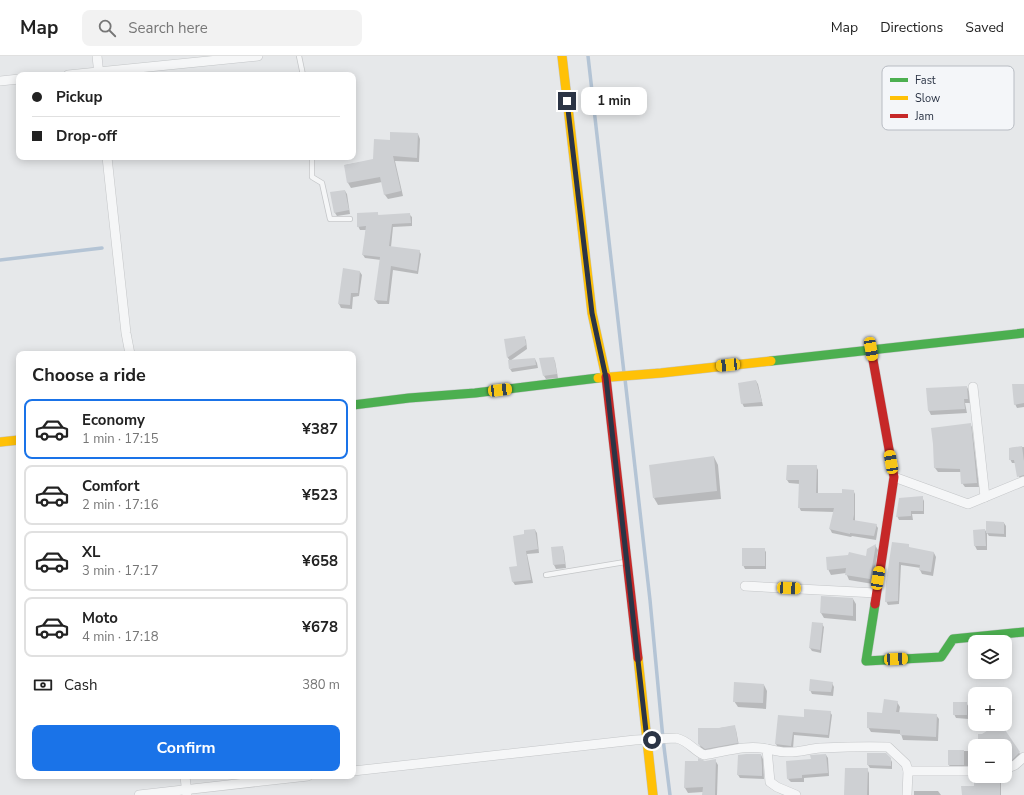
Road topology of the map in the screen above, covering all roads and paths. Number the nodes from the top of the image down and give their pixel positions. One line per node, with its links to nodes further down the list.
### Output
1 (97, 56): 5 (street)
2 (258, 56): 6 (street)
3 (299, 56): 7 (lane)
4 (562, 56): 16 (street)
5 (99, 72)
6 (117, 72)
7 (302, 72)
8 (16, 79): 9 (street)
9 (0, 81)
10 (107, 160): 15 (street)
11 (312, 160): 12 (lane)
12 (350, 219)
13 (1024, 333): 14 (street)
14 (871, 349): 16 (street); 21 (street)
15 (129, 351)
16 (611, 378): 18 (street); 24 (street)
17 (973, 387): 23 (street)
18 (356, 405)
19 (16, 440): 20 (street)
20 (0, 442)
21 (894, 476): 23 (street); 27 (street)
22 (1024, 481): 23 (street)
23 (985, 497)
24 (627, 562): 25 (lane); 29 (street)
25 (546, 575)
26 (745, 586): 27 (street)
27 (876, 593): 28 (street)
28 (1024, 632)
29 (650, 740): 30 (street); 33 (street); 40 (street)
30 (767, 750): 35 (street); 41 (street)
31 (1024, 757): 32 (street)
32 (1012, 766)
33 (356, 771)
34 (968, 771): 35 (street)
35 (908, 772): 42 (street)
36 (185, 779): 38 (street)
37 (285, 779): 38 (street)
38 (187, 792): 39 (street)
39 (139, 795)
40 (652, 795)
41 (796, 795)
42 (907, 795)

